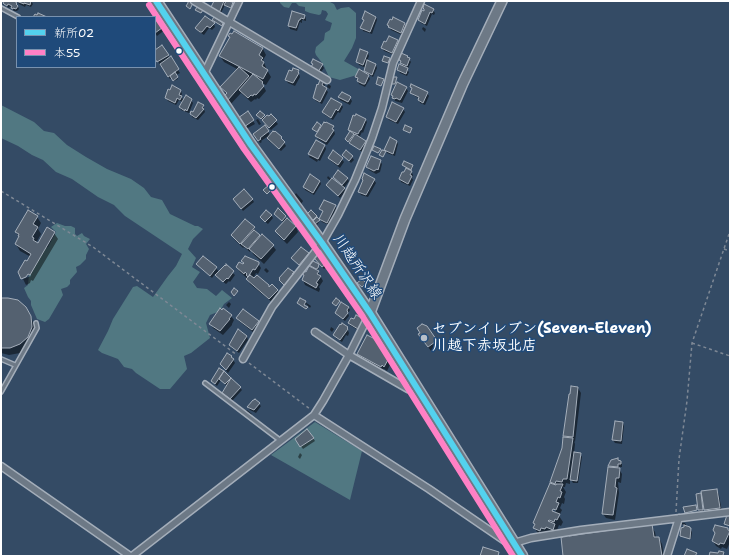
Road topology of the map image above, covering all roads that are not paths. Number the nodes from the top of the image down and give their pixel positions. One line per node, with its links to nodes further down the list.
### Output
1 (156, 1): 9 (main road, 川越所沢線)
2 (194, 1): 8 (street)
3 (239, 1): 8 (street)
4 (421, 1): 11 (street)
5 (502, 1): 12 (street)
6 (1, 8): 7 (lane)
7 (16, 16)
8 (228, 23): 9 (street); 10 (street)
9 (204, 74): 11 (main road, 川越所沢線)
10 (327, 80)
11 (322, 243): 12 (main road, 川越所沢線); 17 (street)
12 (370, 313): 15 (street); 20 (main road, 川越所沢線)
13 (36, 324): 18 (lane)
14 (315, 332): 15 (street)
15 (349, 355): 20 (street); 22 (street)
16 (1, 359): 18 (lane)
17 (243, 359)
18 (15, 365): 21 (lane)
19 (205, 383): 23 (lane)
20 (415, 385): 27 (main road, 川越所沢線)
21 (1, 392)
22 (314, 414): 23 (street); 27 (street)
23 (281, 441): 28 (street)
24 (1, 466): 28 (street)
25 (730, 512): 26 (street)
26 (677, 518): 27 (street); 30 (street)
27 (514, 543): 29 (main road, 川越所沢線)
28 (131, 556)
29 (522, 556)
30 (666, 556)

